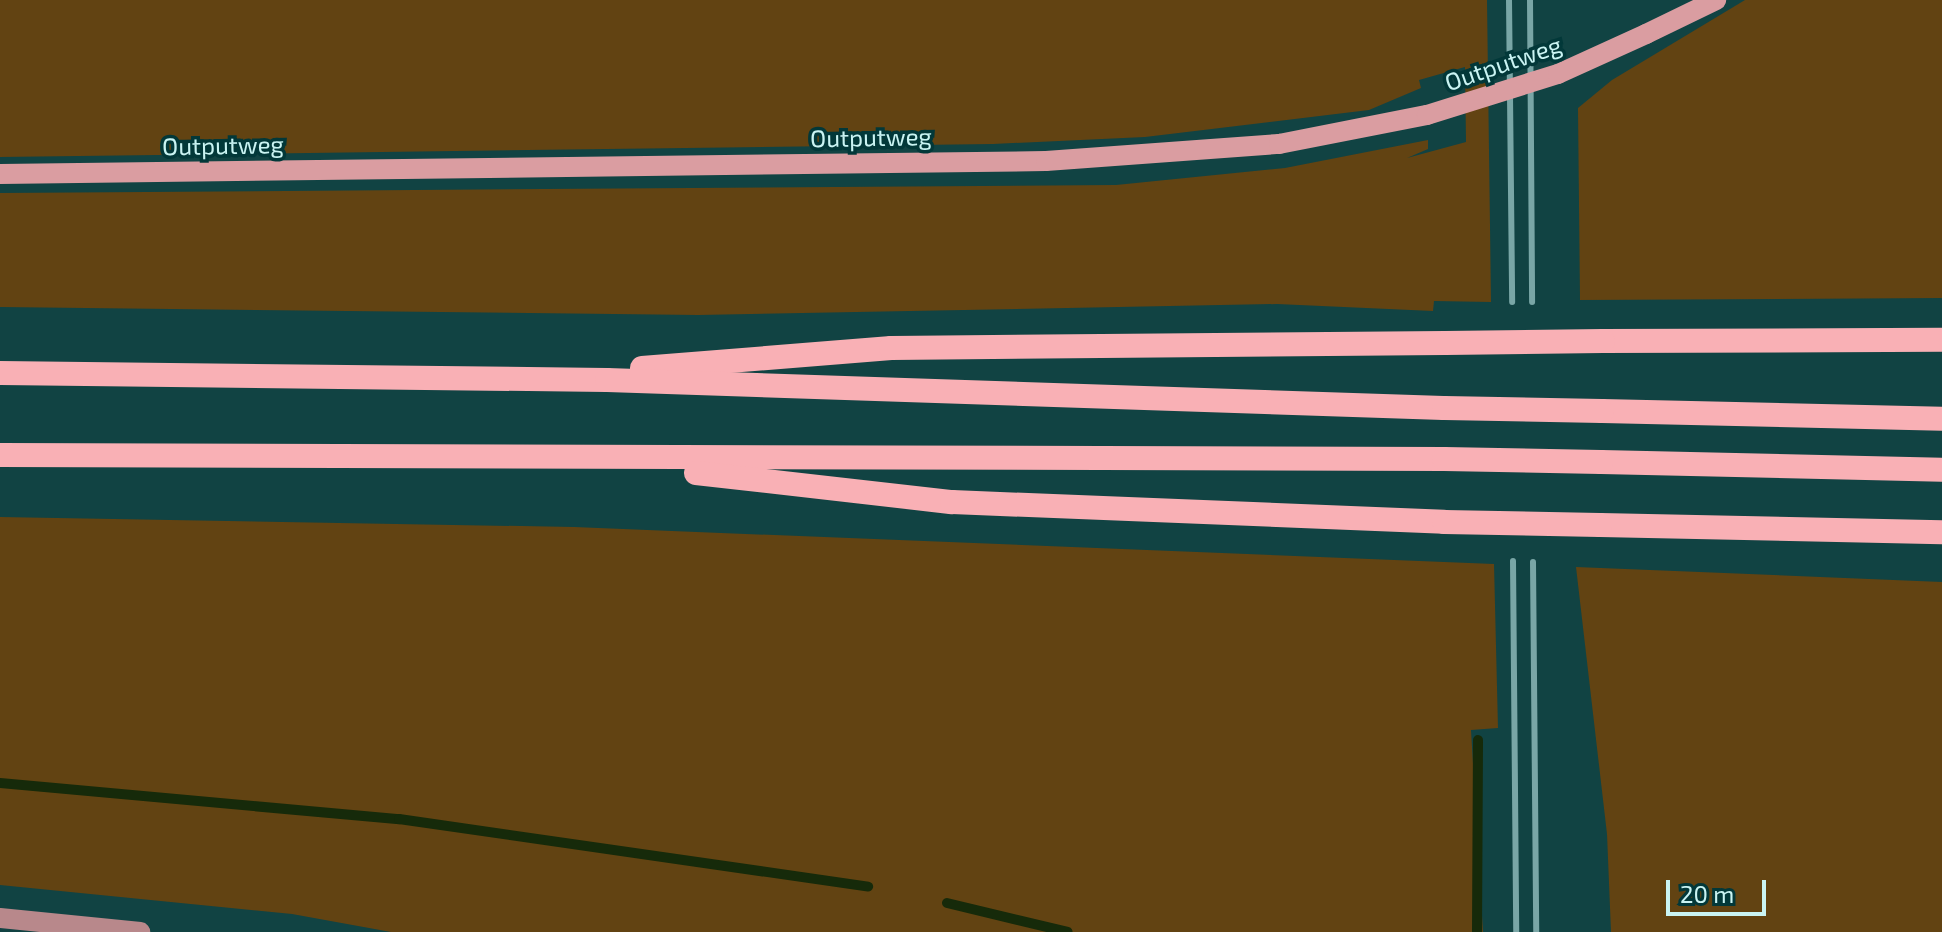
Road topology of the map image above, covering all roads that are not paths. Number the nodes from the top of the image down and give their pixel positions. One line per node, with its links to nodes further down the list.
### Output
1 (1716, 0): 2 (main road, Outputweg, bridge)
2 (0, 174)
3 (1942, 340): 5 (highway, bridge)
4 (0, 373): 5 (highway)
5 (508, 379): 6 (highway, bridge)
6 (1942, 419)
7 (0, 455): 8 (highway)
8 (583, 460): 9 (highway, bridge); 10 (highway, bridge)
9 (1942, 470)
10 (1942, 532)
11 (0, 918): 12 (main road)
12 (140, 932)

